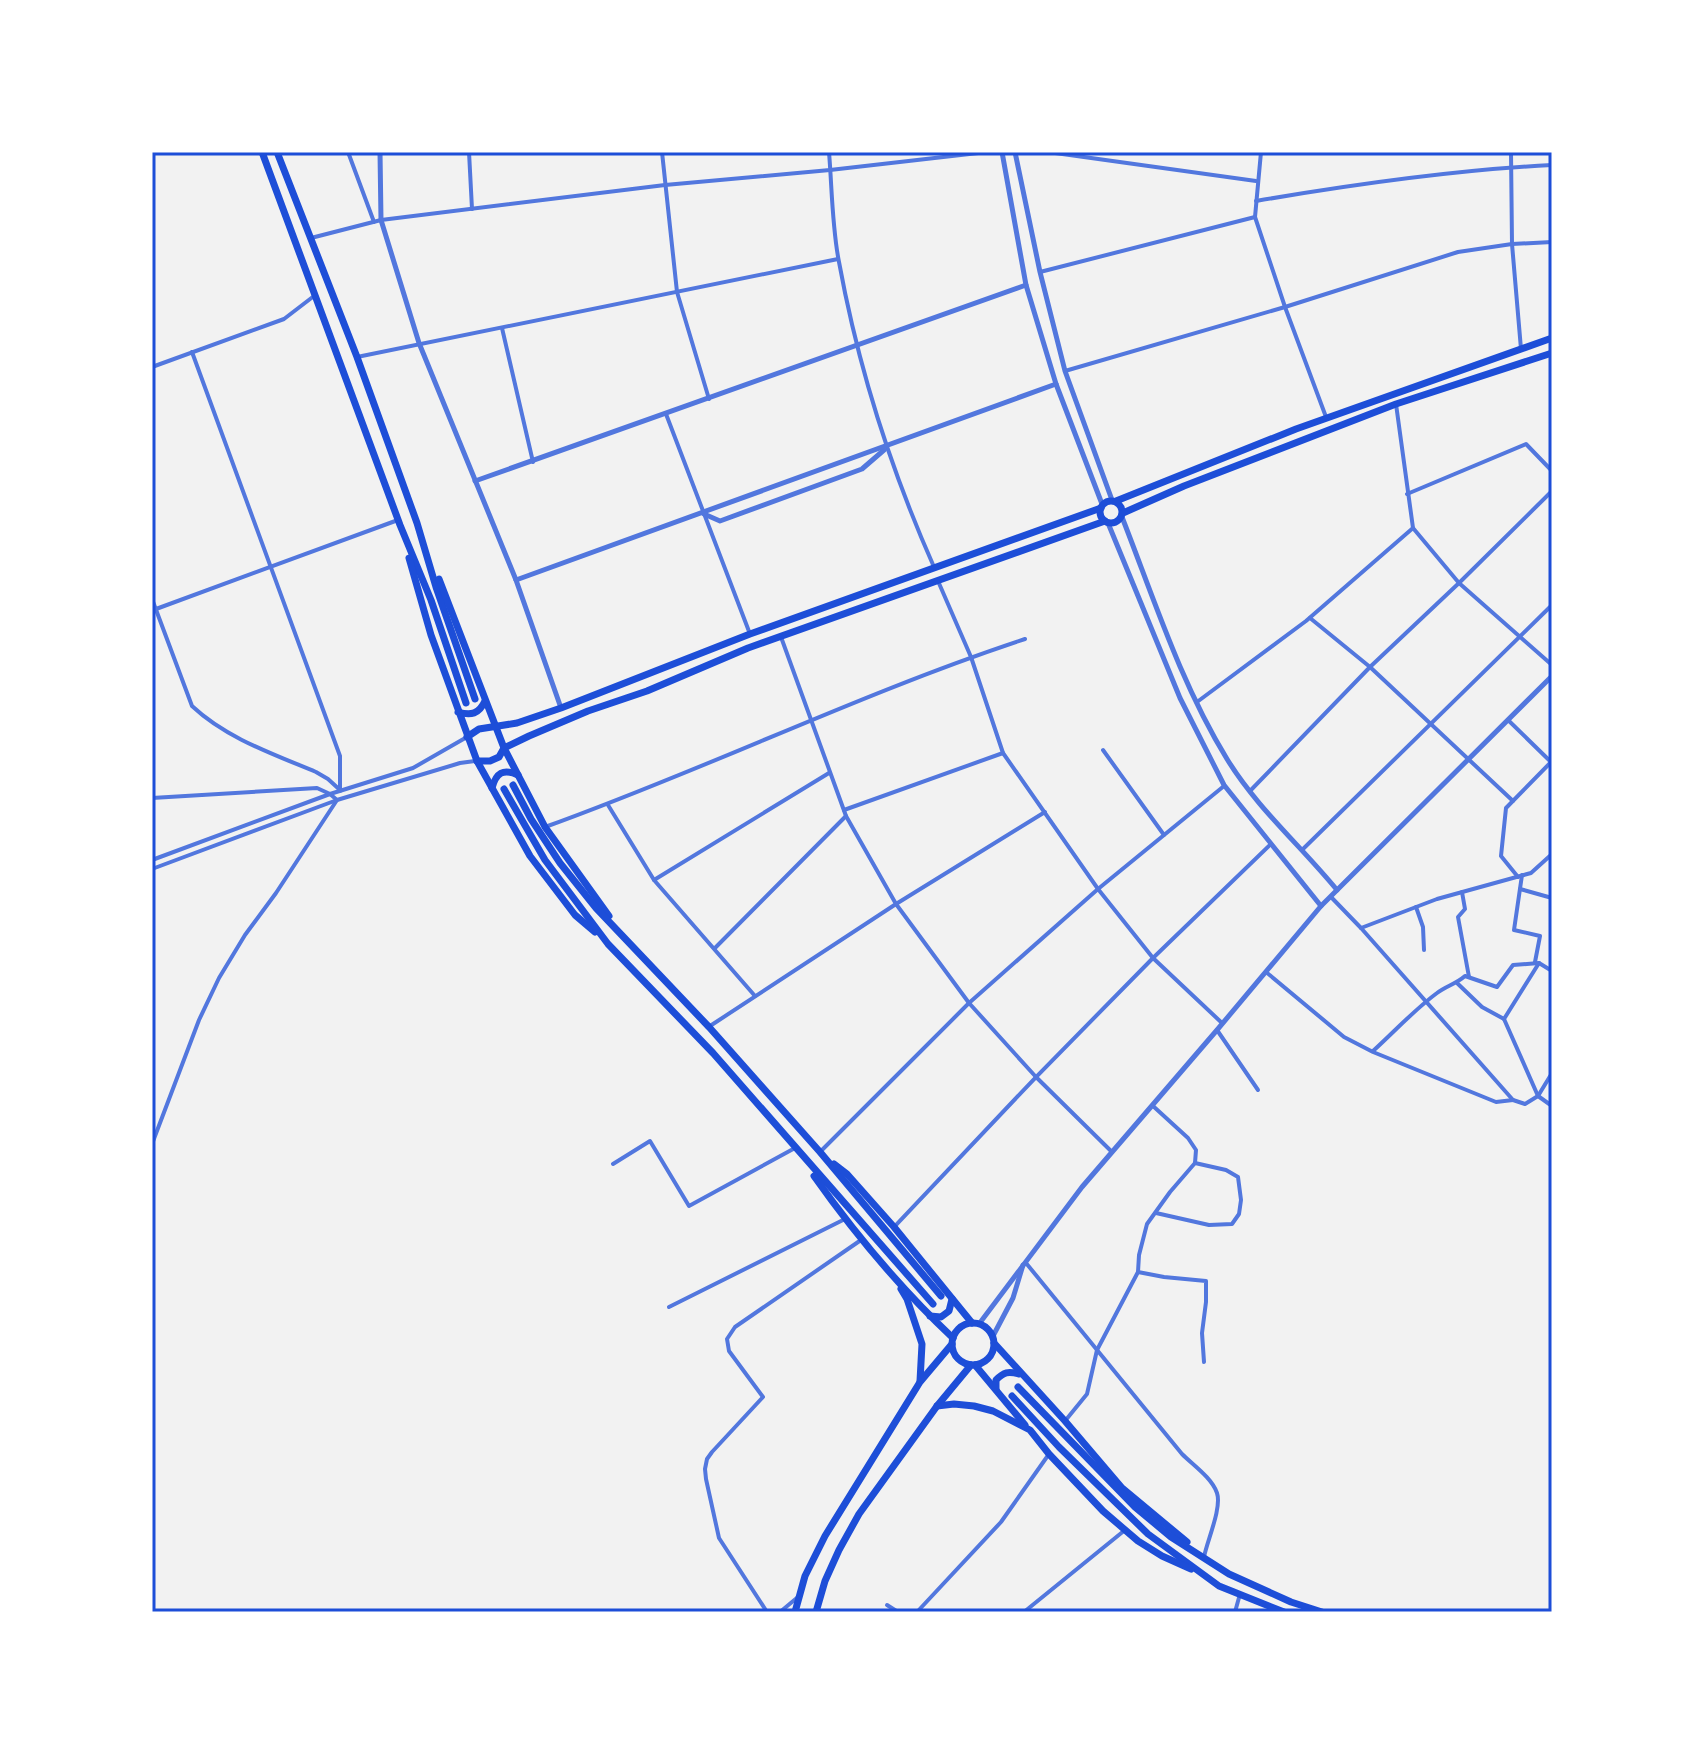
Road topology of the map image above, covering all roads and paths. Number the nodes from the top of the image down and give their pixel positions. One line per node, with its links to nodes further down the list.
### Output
1 (262, 152): 30 (main road)
2 (277, 152): 23 (main road)
3 (348, 152): 22 (street)
4 (380, 152): 22 (street)
5 (469, 152): 20 (street)
6 (662, 152): 18 (street)
7 (829, 152): 16 (street)
8 (987, 152): 16 (street)
9 (1002, 152): 28 (street)
10 (1015, 152): 27 (street)
11 (1048, 152): 17 (street)
12 (1261, 152): 17 (street)
13 (1511, 152): 15 (street)
14 (1552, 165): 15 (street)
15 (1512, 167): 19 (street); 25 (street)
16 (830, 170): 18 (street); 26 (street)
17 (1257, 181): 19 (street)
18 (665, 185): 20 (street); 29 (street)
19 (1256, 201): 21 (street)
20 (472, 209): 22 (street)
21 (1255, 217): 27 (street); 31 (street)
22 (378, 221): 23 (street); 34 (street)
23 (311, 239): 39 (main road)
24 (1552, 242): 25 (street)
25 (1512, 244): 31 (street); 36 (street)
26 (838, 259): 29 (street); 35 (street)
27 (1040, 272): 41 (street)
28 (1026, 285): 35 (street); 42 (street)
29 (677, 292): 32 (street); 43 (street)
30 (316, 295): 37 (street); 58 (main road)
31 (1285, 307): 41 (street); 46 (street)
32 (502, 327): 34 (street); 48 (street)
33 (1552, 338): 36 (main road)
34 (419, 343): 39 (street); 50 (street)
35 (857, 345): 43 (street); 47 (street)
36 (1521, 350): 46 (main road)
37 (192, 352): 40 (street); 61 (street)
38 (1552, 353): 44 (main road)
39 (357, 357): 59 (main road)
40 (152, 367)
41 (1065, 371): 53 (street)
42 (1056, 384): 47 (street); 54 (street)
43 (709, 399): 45 (street)
44 (1396, 404): 52 (street); 56 (main road)
45 (666, 414): 48 (street); 55 (street)
46 (1326, 418): 53 (main road)
47 (888, 446): 55 (street); 55 (street); 62 (street)
48 (533, 462): 50 (street)
49 (1552, 471): 52 (street)
50 (475, 481): 63 (street)
51 (1552, 491): 65 (street)
52 (1407, 494): 60 (street)
53 (1114, 501): 54 (main road); 56 (main road)
54 (1102, 506): 57 (main road); 62 (main road)
55 (704, 513): 63 (street); 70 (street)
56 (1122, 515): 57 (main road); 80 (street)
57 (1106, 522): 64 (main road); 98 (street)
58 (399, 523): 61 (street); 81 (main road); 83 (main road)
59 (417, 523): 78 (main road); 79 (main road)
60 (1413, 528): 65 (street); 69 (street)
61 (271, 567): 68 (street); 101 (street)
62 (934, 567): 70 (main road)
63 (516, 580): 82 (street)
64 (938, 580): 71 (main road); 74 (street)
65 (1459, 583): 72 (street); 76 (street)
66 (152, 599): 68 (street)
67 (1552, 605): 72 (street)
68 (156, 610): 101 (street)
69 (1310, 618): 76 (street); 80 (street)
70 (750, 634): 82 (main road)
71 (781, 637): 84 (street); 89 (main road)
72 (1518, 637): 75 (street); 86 (street)
73 (1025, 639): 74 (street)
74 (971, 657): 84 (street); 91 (street)
75 (1552, 665)
76 (1370, 667): 86 (street); 102 (street)
77 (1552, 676): 85 (street)
78 (475, 699)
79 (485, 701): 83 (main road); 87 (main road)
80 (1197, 702): 102 (street)
81 (466, 703)
82 (561, 708): 87 (main road)
83 (458, 712): 88 (main road)
84 (810, 720): 95 (street); 107 (street)
85 (1508, 720): 92 (street); 94 (street)
86 (1432, 724): 92 (street); 114 (street)
87 (495, 726): 88 (main road); 89 (main road)
88 (467, 737): 93 (main road); 101 (street)
89 (504, 748): 93 (main road); 96 (main road)
90 (1103, 750): 112 (street)
91 (1003, 753): 108 (street); 109 (street)
92 (1468, 760): 106 (street); 122 (street)
93 (477, 761): 99 (main road); 105 (street)
94 (1552, 762): 106 (street)
95 (829, 773): 108 (street); 119 (street)
96 (518, 775): 99 (main road); 111 (main road)
97 (513, 785): 130 (main road)
98 (1224, 785): 112 (street); 113 (street)
99 (492, 788): 131 (main road)
100 (504, 789): 131 (main road)
101 (340, 791): 103 (street)
102 (1250, 791): 114 (street)
103 (330, 794): 104 (street); 105 (street); 116 (street)
104 (152, 798)
105 (337, 800): 117 (street); 155 (street)
106 (1513, 801): 118 (street)
107 (608, 804): 111 (street); 119 (street)
108 (844, 810): 110 (street)
109 (1045, 812): 120 (street); 126 (street)
110 (846, 816): 126 (street); 132 (street)
111 (545, 827): 130 (main road)
112 (1164, 835): 120 (street)
113 (1271, 844): 127 (street); 134 (street)
114 (1302, 850): 122 (street)
115 (1552, 854): 118 (street)
116 (152, 860)
117 (152, 869)
118 (1520, 876): 121 (street); 123 (street)
119 (654, 880): 132 (street)
120 (1098, 889): 134 (street); 142 (street)
121 (1519, 889): 125 (street); 135 (street)
122 (1337, 890): 124 (street)
123 (1462, 892): 128 (street); 138 (street)
124 (1331, 897): 127 (street); 129 (street)
125 (1552, 898)
126 (896, 904): 140 (street); 142 (street)
127 (1321, 906): 137 (street)
128 (1416, 907): 129 (street); 133 (street)
129 (1361, 928): 141 (street)
130 (624, 937): 145 (main road)
131 (608, 944): 156 (main road)
132 (715, 948): 140 (street)
133 (1424, 950)
134 (1153, 958): 144 (street); 149 (street)
135 (1537, 963): 136 (street); 138 (street); 143 (street)
136 (1552, 971)
137 (1266, 972): 144 (street); 147 (street)
138 (1469, 977): 139 (street)
139 (1457, 983): 141 (street); 143 (street)
140 (755, 996): 145 (street)
141 (1426, 1002): 147 (street); 152 (street)
142 (969, 1003): 149 (street); 157 (street)
143 (1504, 1019): 151 (street)
144 (1222, 1023): 146 (street)
145 (709, 1027): 157 (main road)
146 (1217, 1030): 150 (street); 153 (street)
147 (1373, 1052): 152 (street)
148 (1552, 1073): 151 (street)
149 (1036, 1077): 158 (street); 163 (street)
150 (1258, 1090)
151 (1538, 1096): 152 (street); 154 (street)
152 (1513, 1100)
153 (1153, 1106): 158 (street); 159 (street)
154 (1552, 1106)
155 (152, 1144)
156 (795, 1148): 160 (street); 162 (main road); 170 (main road)
157 (820, 1152): 163 (main road); 168 (main road)
158 (1112, 1152): 165 (street)
159 (1195, 1163): 161 (street); 161 (street)
160 (613, 1164)
161 (1155, 1212): 166 (street)
162 (845, 1219): 164 (main road); 171 (street)
163 (894, 1227): 169 (main road)
164 (863, 1239): 167 (main road); 194 (street)
165 (1025, 1261): 173 (street); 174 (street); 176 (street)
166 (1138, 1272): 176 (street); 177 (street)
167 (894, 1277): 172 (main road); 180 (main road)
168 (941, 1296)
169 (952, 1299): 172 (main road); 173 (main road)
170 (933, 1304)
171 (669, 1307)
172 (930, 1316): 175 (main road)
173 (975, 1324): 174 (main road); 175 (main road)
174 (994, 1340): 178 (main road); 179 (main road)
175 (952, 1341): 178 (main road); 180 (main road)
176 (1097, 1350): 185 (street); 189 (street)
177 (1204, 1362)
178 (973, 1365): 182 (main road); 184 (main road)
179 (1021, 1374): 182 (main road); 185 (main road)
180 (920, 1382): 192 (main road)
181 (1018, 1387): 189 (main road)
182 (998, 1392): 186 (main road)
183 (1012, 1396): 190 (main road)
184 (937, 1406): 186 (main road); 197 (main road)
185 (1065, 1421): 189 (main road)
186 (1030, 1430): 187 (main road)
187 (1049, 1454): 188 (main road); 199 (street)
188 (1125, 1530): 190 (main road); 200 (street)
189 (1204, 1557): 203 (main road)
190 (1206, 1576): 191 (main road)
191 (1240, 1594): 201 (street); 202 (main road)
192 (800, 1596): 195 (street); 196 (main road)
193 (887, 1605): 198 (street)
194 (767, 1612)
195 (780, 1612)
196 (795, 1612)
197 (816, 1612)
198 (898, 1612)
199 (917, 1612)
200 (1024, 1612)
201 (1235, 1612)
202 (1284, 1612)
203 (1322, 1612)

